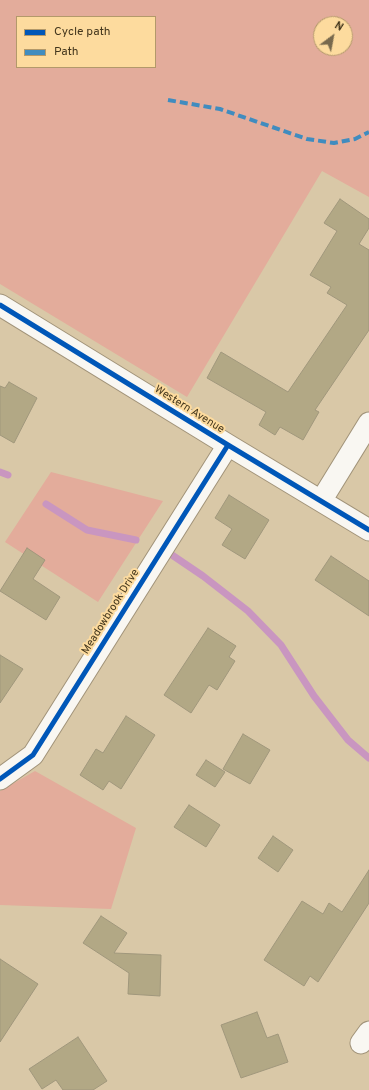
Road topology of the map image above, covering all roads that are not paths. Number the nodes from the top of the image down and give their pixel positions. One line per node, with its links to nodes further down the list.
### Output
1 (0, 304): 3 (street, Western Avenue)
2 (369, 423): 4 (street)
3 (228, 445): 4 (street, Western Avenue); 6 (street, Meadowbrook Drive)
4 (321, 501): 5 (street, Western Avenue)
5 (369, 530)
6 (0, 779)

